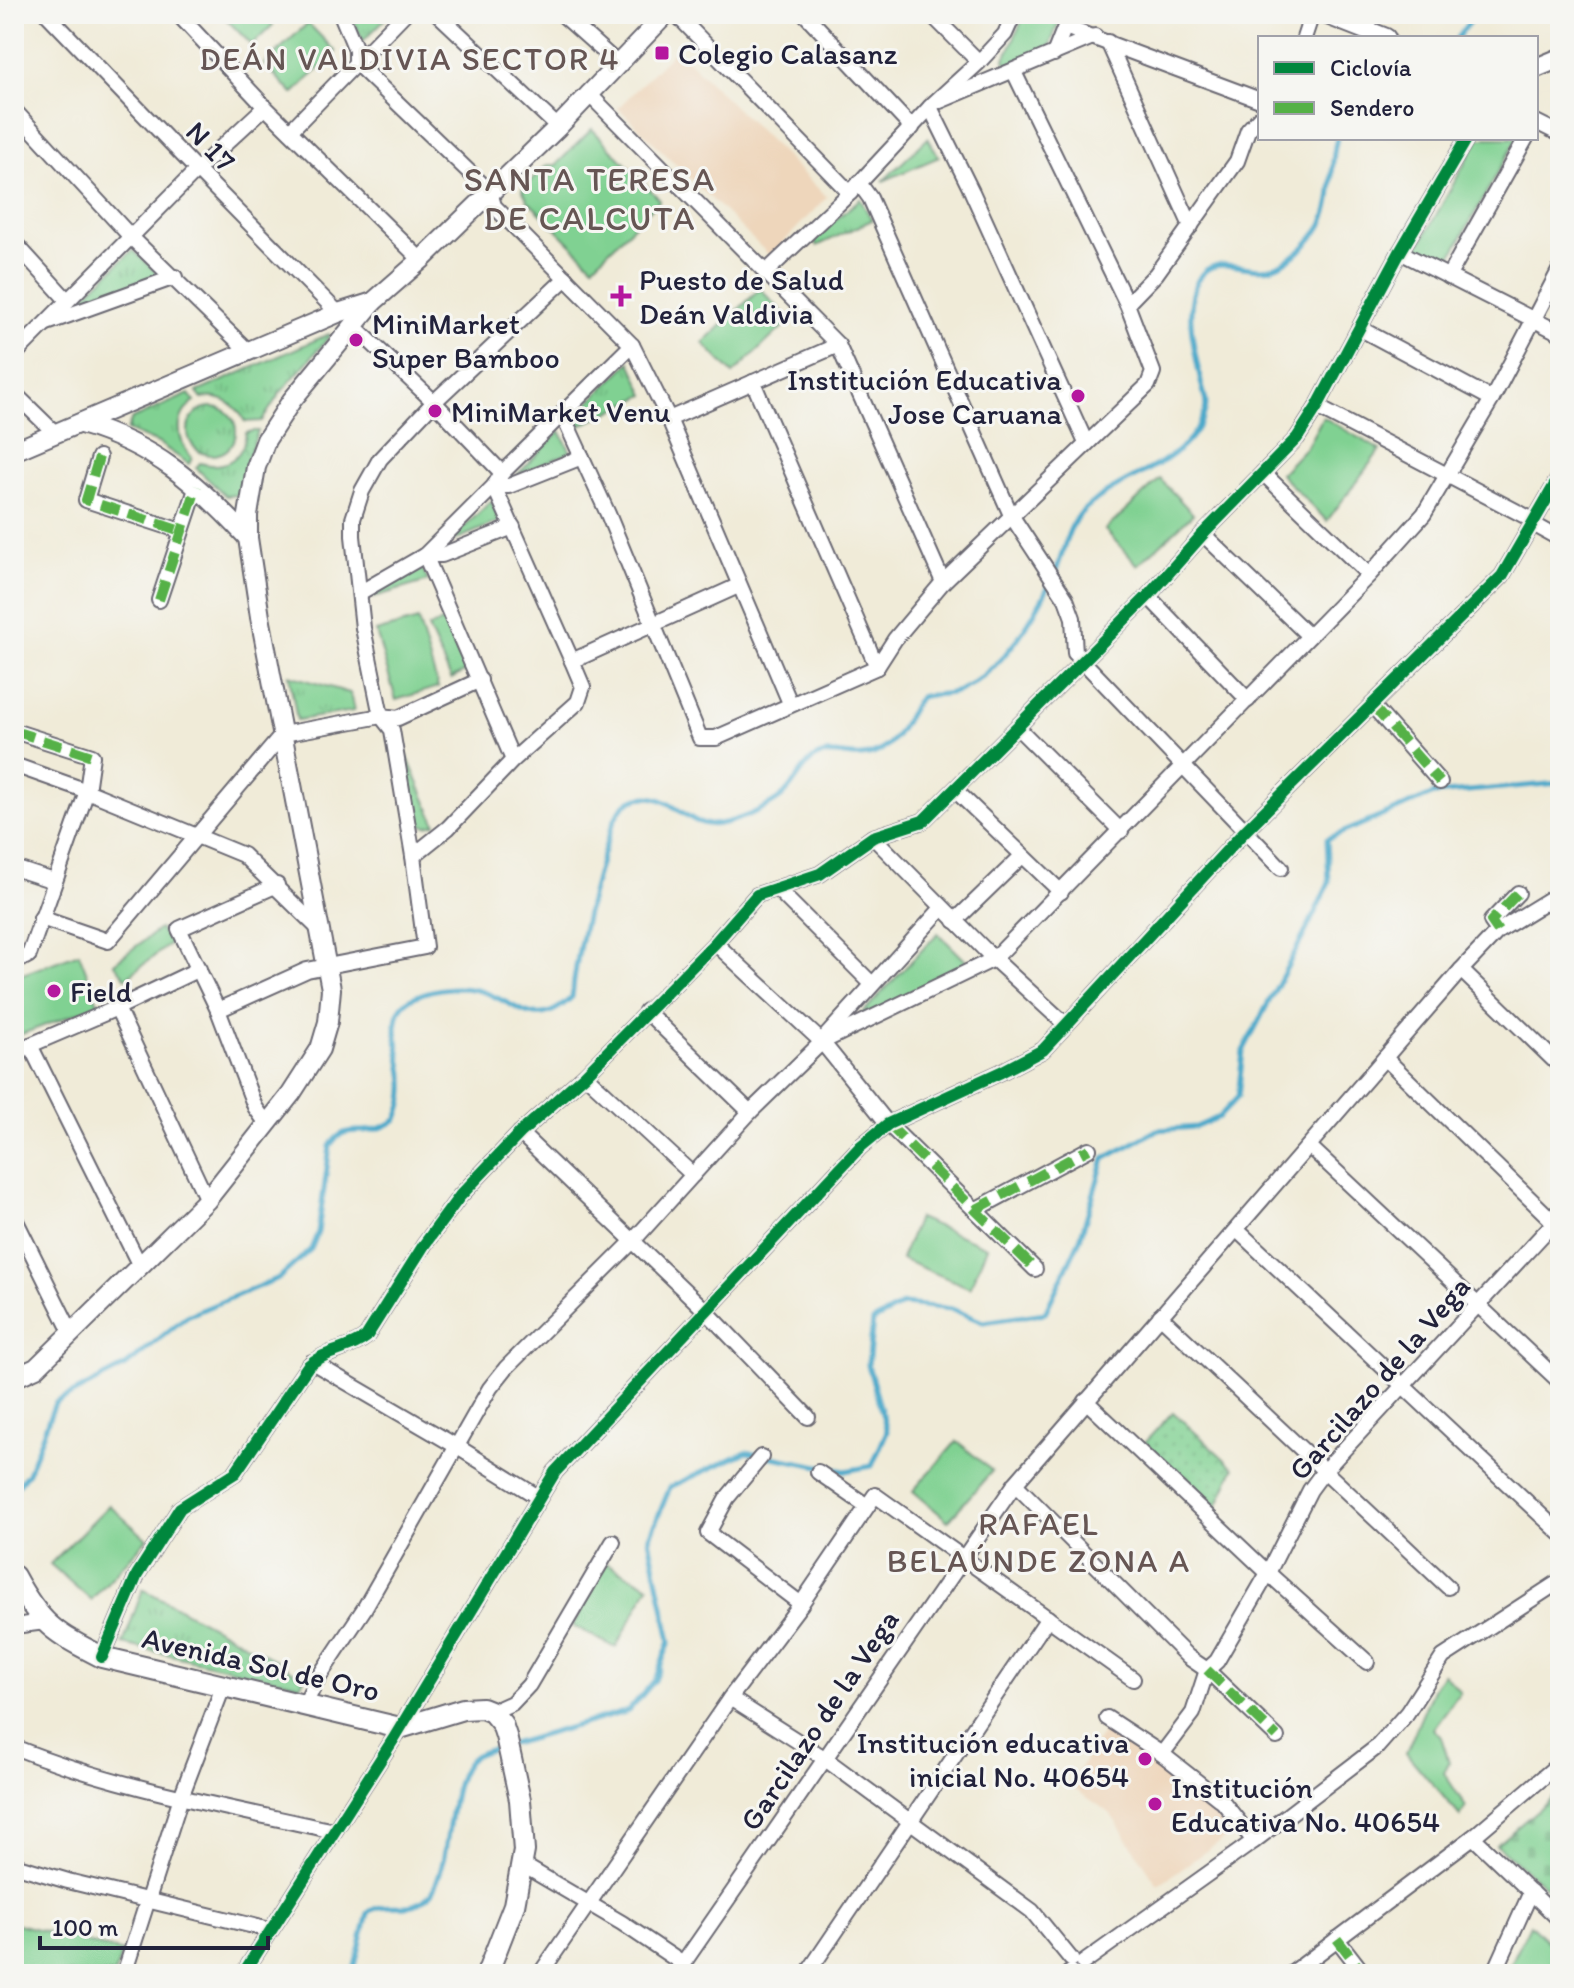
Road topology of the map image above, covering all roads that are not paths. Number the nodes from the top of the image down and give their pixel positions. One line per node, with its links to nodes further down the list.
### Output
1 (47, 14): 39 (street, N 17)
2 (178, 14): 29 (street)
3 (341, 14): 22 (street)
4 (404, 14): 22 (street)
5 (438, 14): 33 (street)
6 (562, 14): 23 (street)
7 (666, 14): 23 (street)
8 (676, 14): 40 (street)
9 (805, 14): 34 (street)
10 (931, 14): 21 (street)
11 (1014, 14): 21 (street)
12 (1312, 14): 16 (street)
13 (1325, 14): 14 (street)
14 (1356, 19): 17 (street)
15 (1067, 20): 18 (street); 19 (street)
16 (1305, 36)
17 (1383, 36)
18 (1102, 39): 19 (street); 27 (street); 42 (street)
19 (1054, 54): 25 (street)
20 (1560, 58): 24 (street)
21 (979, 62): 28 (street)
22 (356, 63): 35 (street); 41 (street)
23 (618, 64): 26 (street)
24 (1538, 67)
25 (1014, 72): 28 (street); 54 (street)
26 (588, 93): 33 (street); 48 (street)
27 (1258, 99)
28 (931, 106): 34 (street); 74 (street)
29 (265, 107): 35 (street); 39 (street)
30 (14, 110): 43 (street)
31 (1258, 119): 42 (street)
32 (1538, 123): 36 (street)
33 (558, 127): 41 (street)
34 (912, 128): 40 (street)
35 (290, 131): 46 (street)
36 (1560, 134)
37 (1466, 140): 45 (street)
38 (1525, 140): 50 (street)
39 (197, 170): 43 (street); 55 (street, N 17)
40 (855, 188): 48 (street); 83 (street)
41 (490, 192): 46 (street); 51 (street)
42 (1191, 226): 54 (street)
43 (131, 237): 49 (street); 52 (street)
44 (14, 242): 52 (street)
45 (1400, 252): 50 (street); 59 (street)
46 (421, 260): 53 (street)
47 (1560, 269): 56 (street)
48 (765, 273): 62 (street)
49 (175, 277): 57 (street); 63 (street)
50 (1448, 277): 56 (street)
51 (566, 278): 61 (street); 68 (street)
52 (67, 300): 57 (street)
53 (373, 302): 55 (street); 58 (street)
54 (1127, 304): 74 (street)
55 (338, 313): 63 (street)
56 (1533, 319): 60 (street); 67 (street)
57 (43, 325): 64 (street)
58 (354, 326): 68 (street); 88 (street)
59 (1359, 328): 67 (street); 69 (street)
60 (1560, 333)
61 (632, 345): 70 (street); 71 (street)
62 (838, 345): 65 (street); 92 (street)
63 (248, 351): 72 (street)
64 (14, 355)
65 (753, 382): 71 (street); 101 (street)
66 (14, 393): 73 (street)
67 (1492, 399): 79 (street)
68 (434, 402): 81 (street); 94 (street)
69 (1317, 407): 78 (street); 79 (street)
70 (563, 416): 77 (street); 81 (street)
71 (669, 419): 93 (street)
72 (81, 424): 73 (street); 82 (street)
73 (55, 433): 75 (street)
74 (1086, 443): 83 (street)
75 (14, 451)
76 (99, 457): 86 (street)
77 (582, 457): 81 (street); 97 (street)
78 (1263, 473): 87 (street); 91 (street)
79 (1448, 476): 84 (street); 91 (street)
80 (1560, 476): 84 (street)
81 (498, 480): 85 (street); 90 (street)
82 (197, 486): 86 (street); 88 (street)
83 (1011, 515): 92 (street); 100 (street)
84 (1533, 524): 89 (street); 105 (street)
85 (513, 527): 90 (street); 99 (street)
86 (181, 531): 96 (street)
87 (1203, 534): 95 (street); 98 (street)
88 (248, 538): 109 (street)
89 (1560, 539)
90 (425, 555): 94 (street); 102 (street)
91 (1369, 575): 98 (street)
92 (943, 582): 101 (street)
93 (738, 586): 97 (street); 104 (street)
94 (361, 592): 106 (street)
95 (1148, 596): 100 (street); 103 (street)
96 (159, 600)
97 (652, 624): 99 (street); 104 (street)
98 (1309, 636): 103 (street)
99 (572, 661): 110 (street)
100 (1082, 661): 107 (street); 111 (street)
101 (877, 667): 104 (street)
102 (480, 680): 106 (street); 110 (street)
103 (1248, 700): 111 (street)
104 (790, 703)
105 (1372, 705): 113 (street); 117 (street)
106 (381, 716): 109 (street); 120 (street)
107 (1017, 727): 114 (street); 116 (street)
108 (14, 731): 115 (street)
109 (283, 734): 118 (street); 133 (street)
110 (513, 760): 120 (street)
111 (1183, 764): 116 (street); 117 (street)
112 (14, 765): 115 (street)
113 (1440, 782)
114 (955, 790): 119 (street); 121 (street)
115 (87, 791): 118 (street); 124 (street)
116 (1121, 831): 127 (street)
117 (1245, 831): 123 (street); 145 (street)
118 (198, 835): 125 (street); 131 (street)
119 (873, 837): 126 (street); 130 (street)
120 (413, 856): 138 (street)
121 (1022, 856): 127 (street); 132 (street)
122 (14, 868): 124 (street)
123 (1281, 868)
124 (54, 881): 131 (street)
125 (277, 885): 133 (street); 139 (street)
126 (777, 889): 135 (street); 141 (street)
127 (1061, 892): 136 (street)
128 (1518, 893): 134 (street)
129 (1557, 899): 134 (street)
130 (942, 908): 132 (street); 141 (street)
131 (41, 918): 137 (street)
132 (955, 921): 136 (street)
133 (320, 930): 138 (street)
134 (1498, 931): 140 (street, Garcilazo de la Vega)
135 (715, 943): 144 (street); 146 (street)
136 (994, 959): 145 (street); 146 (street)
137 (14, 963)
138 (327, 966): 143 (street); 153 (street)
139 (199, 969): 142 (street); 143 (street)
140 (1461, 970): 149 (street, Garcilazo de la Vega); 150 (street)
141 (872, 984): 146 (street)
142 (117, 1008): 147 (street); 159 (street)
143 (218, 1010): 153 (street)
144 (646, 1011): 151 (street); 152 (street)
145 (1066, 1025): 154 (street)
146 (822, 1042): 152 (street); 154 (street)
147 (30, 1045): 148 (street); 165 (street)
148 (14, 1052)
149 (1385, 1058): 156 (street, Garcilazo de la Vega); 162 (street)
150 (1560, 1066)
151 (585, 1075): 155 (street); 158 (street)
152 (750, 1112): 158 (street)
153 (267, 1124): 159 (street)
154 (888, 1124): 160 (street); 168 (street)
155 (520, 1133): 164 (street); 171 (street)
156 (1309, 1146): 163 (street, Garcilazo de la Vega); 167 (street)
157 (1089, 1149): 160 (street)
158 (693, 1175): 164 (street)
159 (207, 1200): 165 (street)
160 (975, 1210): 166 (street)
161 (14, 1217): 170 (street)
162 (1558, 1222): 167 (street, Garcilazo de la Vega)
163 (1237, 1230): 169 (street, Garcilazo de la Vega); 174 (street)
164 (632, 1242): 168 (street); 177 (street)
165 (140, 1266): 170 (street)
166 (1035, 1269)
167 (1478, 1304): 173 (street); 174 (street, Garcilazo de la Vega)
168 (707, 1312): 176 (street); 182 (street)
169 (1160, 1316): 175 (street, Garcilazo de la Vega); 179 (street)
170 (71, 1332): 172 (street)
171 (312, 1362): 177 (street); 195 (street)
172 (14, 1378)
173 (1560, 1382)
174 (1403, 1386): 179 (street, Garcilazo de la Vega); 184 (street)
175 (1086, 1401): 181 (street, Garcilazo de la Vega); 187 (street)
176 (808, 1417)
177 (456, 1446): 182 (street); 201 (street)
178 (761, 1457): 191 (street)
179 (1324, 1471): 187 (street, Garcilazo de la Vega); 190 (street)
180 (818, 1472): 183 (street)
181 (1015, 1484): 186 (street, Garcilazo de la Vega); 197 (street)
182 (538, 1497): 204 (street)
183 (867, 1506): 186 (street); 191 (street)
184 (1560, 1533)
185 (613, 1542): 202 (street)
186 (962, 1557): 192 (street); 208 (street, Garcilazo de la Vega)
187 (1268, 1573): 196 (street); 197 (street, Garcilazo de la Vega)
188 (14, 1576): 193 (main road, Avenida Sol de Oro)
189 (1560, 1581): 214 (street)
190 (1448, 1587)
191 (801, 1604): 200 (street)
192 (1048, 1618): 198 (street); 211 (street)
193 (45, 1622): 194 (street); 195 (main road, Avenida Sol de Oro)
194 (14, 1626)
195 (102, 1657): 199 (main road, Avenida Sol de Oro)
196 (1367, 1662)
197 (1207, 1670): 205 (street); 207 (street, Garcilazo de la Vega)
198 (1133, 1679)
199 (223, 1687): 201 (main road, Avenida Sol de Oro); 210 (street)
200 (730, 1698): 208 (street); 219 (street)
201 (304, 1706): 204 (main road, Avenida Sol de Oro)
202 (497, 1718): 204 (main road, Avenida Sol de Oro); 216 (main road)
203 (1107, 1718): 207 (street)
204 (400, 1728): 212 (street)
205 (1277, 1737)
206 (14, 1747): 210 (street)
207 (1162, 1754): 214 (street)
208 (824, 1758): 211 (street); 224 (street, Garcilazo de la Vega)
209 (1560, 1763): 213 (street)
210 (181, 1797): 212 (street); 218 (street)
211 (913, 1821): 223 (street); 229 (street)
212 (334, 1831): 221 (street)
213 (1473, 1837): 217 (street); 222 (street)
214 (1254, 1841): 223 (street)
215 (14, 1865): 218 (street)
216 (523, 1865): 219 (street); 227 (main road)
217 (1531, 1892): 220 (street); 232 (street)
218 (150, 1900): 221 (street); 225 (street)
219 (589, 1903): 224 (street); 228 (street)
220 (1560, 1920)
221 (270, 1930): 226 (street)
222 (1337, 1939): 230 (street); 231 (street)
223 (1073, 1967)
224 (680, 1969)
225 (124, 1974)
226 (243, 1974)
227 (487, 1974)
228 (540, 1974)
229 (807, 1974)
230 (1291, 1974)
231 (1364, 1974)
232 (1494, 1974)

